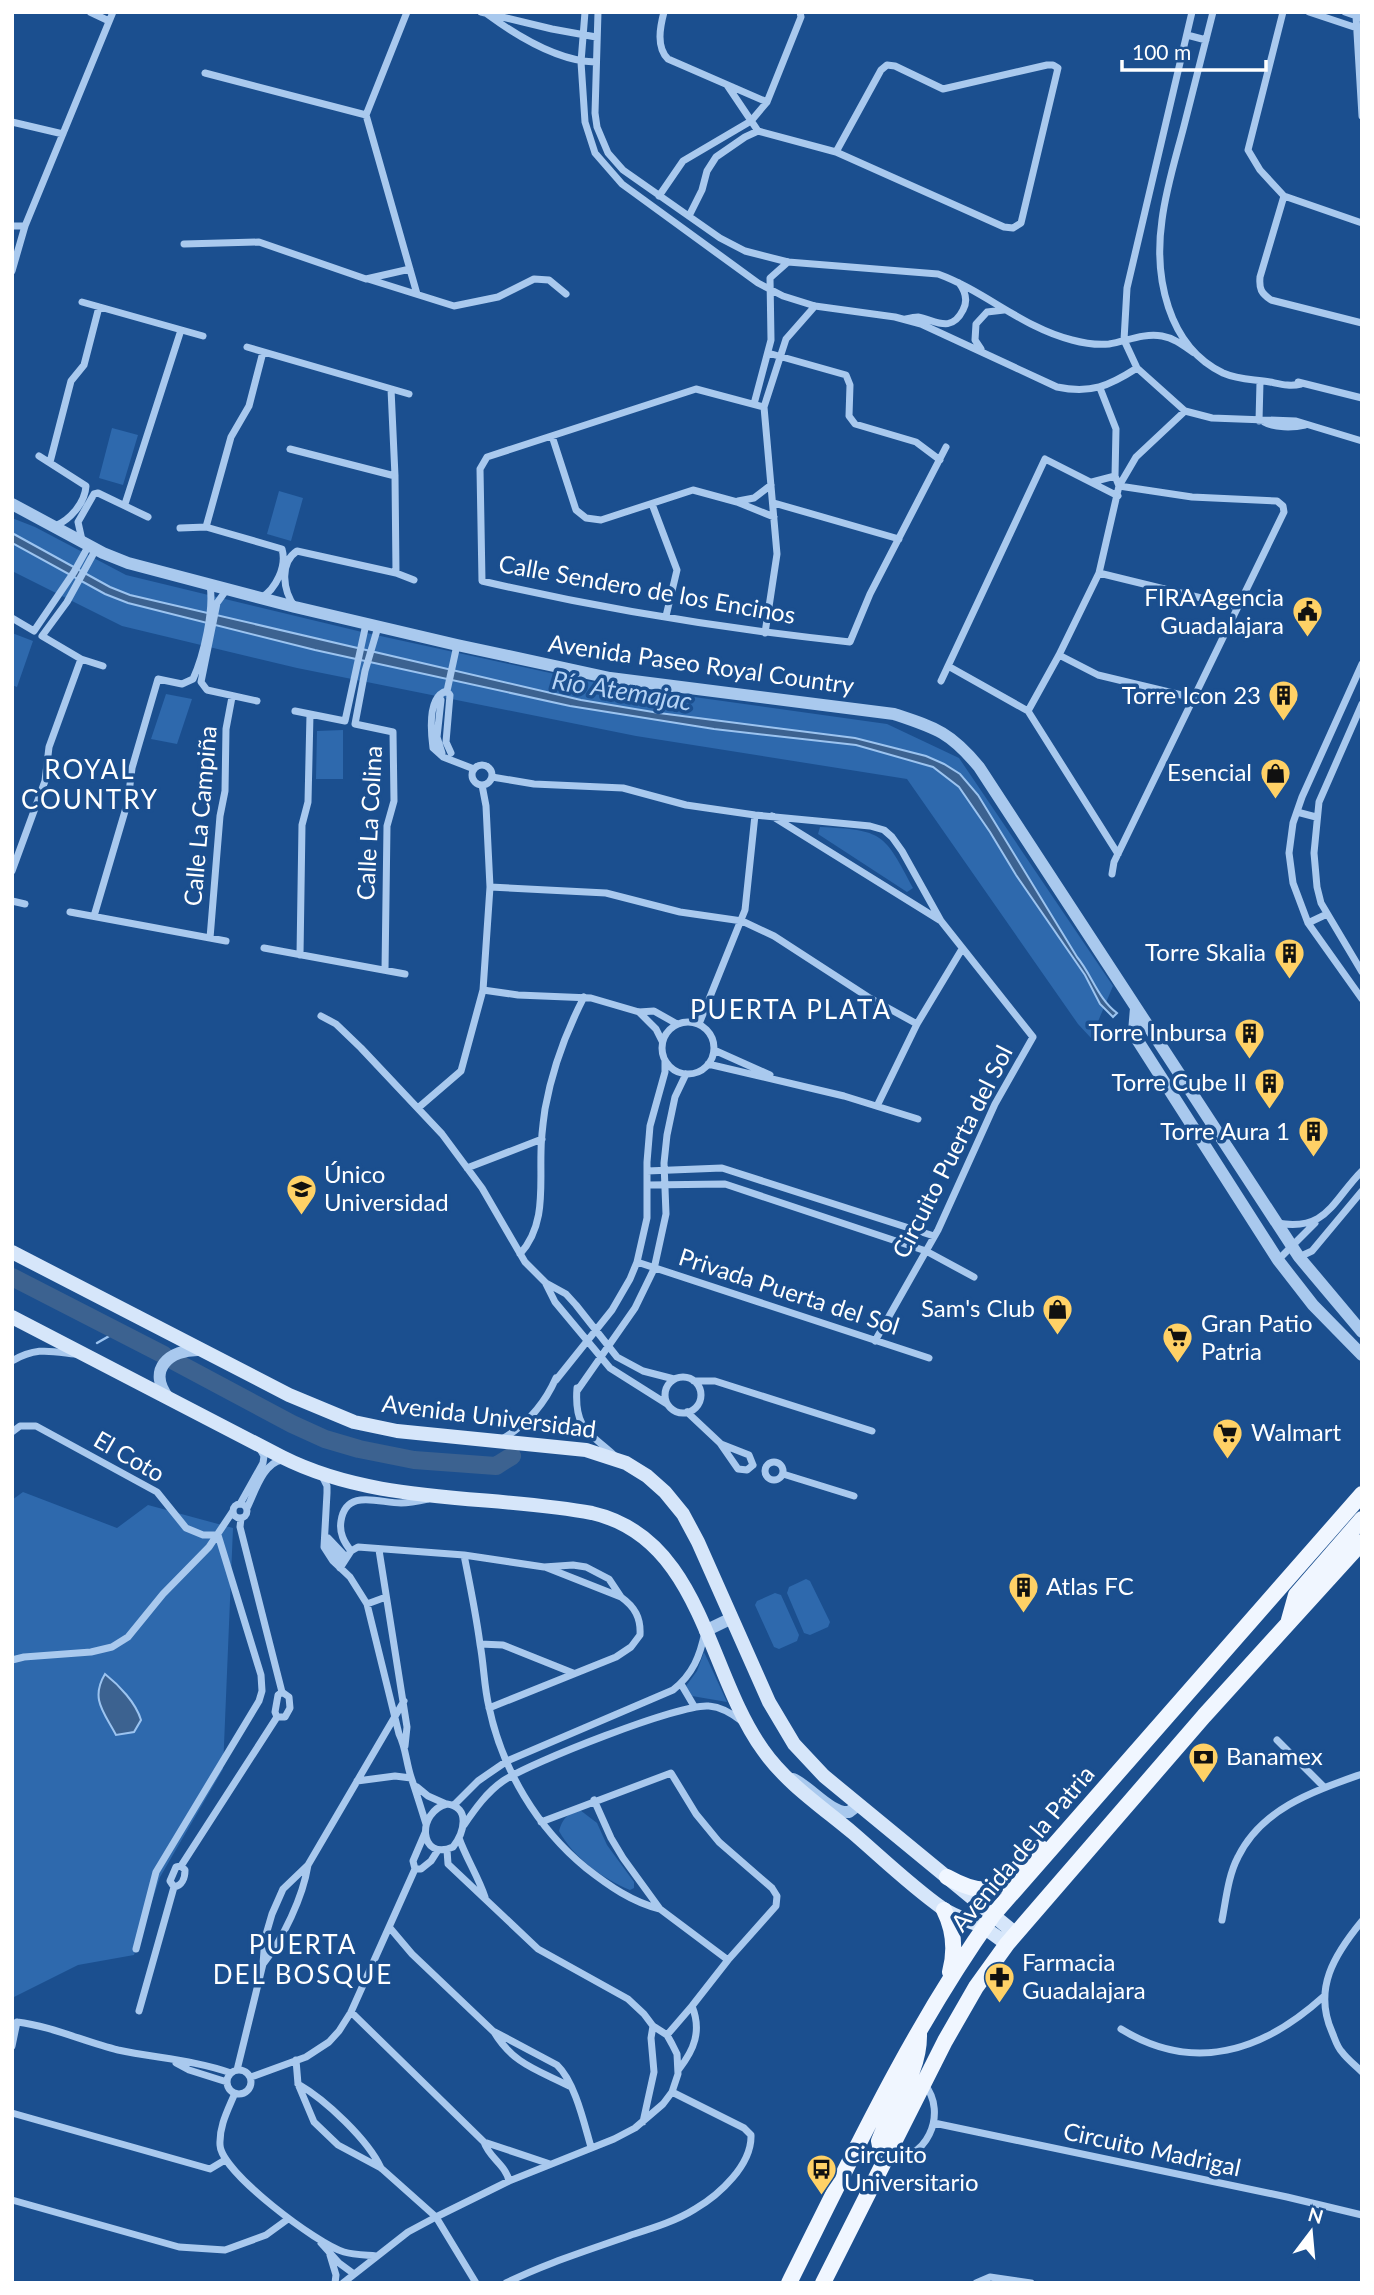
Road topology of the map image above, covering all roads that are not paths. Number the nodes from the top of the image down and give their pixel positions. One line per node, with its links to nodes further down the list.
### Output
1 (90, 12): 17 (street)
2 (113, 12): 17 (street)
3 (407, 12): 28 (street)
4 (585, 12): 20 (street)
5 (598, 12): 21 (street)
6 (664, 12): 26 (street)
7 (800, 12): 27 (street)
8 (1192, 12): 19 (street)
9 (1213, 12): 22 (street)
10 (1310, 12): 14 (street)
11 (1345, 12): 15 (street)
12 (484, 13): 16 (street)
13 (1280, 14): 38 (street)
14 (1333, 16): 18 (street)
15 (1359, 17): 18 (street)
16 (503, 18): 20 (street); 23 (street)
17 (109, 21): 33 (street)
18 (1357, 28): 29 (street)
19 (1187, 35): 22 (street); 60 (street)
20 (583, 36): 21 (street); 23 (street)
21 (596, 37): 24 (street)
22 (1206, 40): 65 (street)
23 (581, 62): 24 (street); 49 (street)
24 (595, 62): 37 (street)
25 (205, 72): 28 (street)
26 (727, 85): 27 (street); 30 (street)
27 (767, 102): 30 (street)
28 (366, 115): 45 (street)
29 (1362, 116)
30 (751, 121): 32 (street); 34 (street)
31 (12, 122): 33 (street)
32 (758, 131): 35 (street); 36 (street)
33 (63, 134): 42 (street)
34 (708, 146): 36 (street); 37 (street)
35 (836, 152): 35 (street)
36 (716, 158): 39 (street)
37 (659, 195): 39 (street)
38 (1284, 196): 40 (street); 57 (street)
39 (689, 216): 44 (street)
40 (1362, 223)
41 (12, 226): 42 (street)
42 (25, 226): 46 (street)
43 (184, 244): 47 (street)
44 (788, 262): 48 (street); 49 (street)
45 (410, 269): 47 (street); 50 (street)
46 (12, 271)
47 (366, 279): 50 (street)
48 (959, 282): 55 (street); 56 (street)
49 (769, 288): 53 (street); 63 (street)
50 (417, 294): 51 (street)
51 (566, 294)
52 (82, 302): 54 (street)
53 (815, 306): 56 (street); 66 (street)
54 (99, 307): 58 (street); 83 (street)
55 (1011, 313): 60 (street); 64 (street)
56 (902, 319): 64 (street)
57 (1362, 323)
58 (181, 330): 59 (street); 94 (street)
59 (203, 336)
60 (1124, 340): 65 (street); 67 (street)
61 (247, 347): 62 (street)
62 (263, 352): 70 (street); 98 (street)
63 (768, 353): 66 (street); 73 (street)
64 (985, 353): 69 (street)
65 (1194, 353): 68 (street)
66 (779, 355): 74 (street); 82 (street)
67 (1137, 368): 69 (street); 75 (street)
68 (1261, 382): 72 (street); 76 (street)
69 (1101, 387): 85 (street)
70 (391, 389): 71 (street); 84 (street)
71 (409, 394)
72 (1362, 398)
73 (754, 404): 74 (street, Calle Sendero de los Encinos); 77 (street, Calle Sendero de los Encinos)
74 (764, 407): 87 (street)
75 (1185, 411): 76 (street); 88 (street)
76 (1261, 421): 78 (street)
77 (552, 436): 93 (street); 111 (street, Calle Sendero de los Encinos)
78 (1362, 441)
79 (946, 447): 82 (street, Calle Sendero de los Encinos)
80 (290, 449): 84 (street)
81 (39, 456): 83 (street)
82 (940, 460): 100 (street, Calle Sendero de los Encinos)
83 (50, 462): 97 (street)
84 (395, 476): 102 (street)
85 (1115, 476): 86 (street); 88 (street)
86 (1092, 482): 89 (street); 120 (street)
87 (771, 485): 90 (street); 91 (street)
88 (1119, 486): 89 (street); 110 (street)
89 (1118, 496): 103 (street)
90 (737, 502): 93 (street); 96 (street)
91 (774, 503): 96 (street); 100 (street)
92 (12, 504): 97 (street, Avenida Paseo Royal Country)
93 (652, 504): 111 (street)
94 (125, 505): 95 (street); 101 (street)
95 (148, 517)
96 (774, 517): 114 (street)
97 (55, 526): 101 (street, Avenida Paseo Royal Country)
98 (206, 527): 99 (street); 107 (street)
99 (180, 528)
100 (899, 538): 114 (street, Calle Sendero de los Encinos)
101 (88, 550): 105 (street, Avenida Paseo Royal Country); 112 (street); 118 (street)
102 (396, 573): 104 (street); 109 (street)
103 (1099, 573): 110 (street); 117 (street)
104 (414, 580)
105 (210, 585): 106 (street, Avenida Paseo Royal Country); 108 (street, Calle La Campiña)
106 (227, 589): 107 (street, Avenida Paseo Royal Country); 108 (street, Calle La Campiña)
107 (261, 598): 109 (street, Avenida Paseo Royal Country)
108 (214, 602): 115 (street, Calle La Campiña)
109 (295, 607): 113 (street, Avenida Paseo Royal Country)
110 (1238, 607): 126 (street)
111 (666, 617): 114 (street, Calle Sendero de los Encinos)
112 (12, 618)
113 (371, 631): 116 (street, Avenida Paseo Royal Country); 122 (street, Calle La Colina)
114 (765, 633)
115 (209, 636): 125 (street, Calle La Campiña); 148 (street, Calle La Campiña)
116 (456, 650): 124 (street); 163 (street, Avenida Paseo Royal Country)
117 (1059, 655): 126 (street); 130 (street)
118 (81, 659): 121 (street); 141 (street)
119 (1362, 664): 136 (street)
120 (948, 666): 123 (street); 130 (street)
121 (103, 667)
122 (361, 672): 131 (street, Calle La Colina); 157 (street, Calle La Colina)
123 (941, 681)
124 (447, 692): 132 (street); 132 (street)
125 (232, 697): 127 (street, Calle La Campiña); 152 (street, Calle La Campiña)
126 (1194, 698): 140 (street)
127 (257, 701)
128 (1362, 704): 139 (street)
129 (295, 711): 131 (street, Calle La Colina)
130 (1028, 711): 140 (street)
131 (310, 714): 156 (street)
132 (447, 755): 133 (street)
133 (474, 769): 134 (street); 135 (street)
134 (492, 777): 135 (street); 137 (street, Circuito Puerta del Sol)
135 (482, 785): 143 (street)
136 (1297, 812): 139 (street); 151 (street)
137 (755, 815): 138 (street, Circuito Puerta del Sol); 149 (street)
138 (772, 816): 150 (street, Circuito Puerta del Sol); 150 (street, Circuito Puerta del Sol)
139 (1316, 817): 147 (street)
140 (1118, 854): 142 (street)
141 (12, 870)
142 (1112, 874)
143 (490, 887): 149 (street); 160 (street)
144 (12, 901): 145 (street)
145 (25, 904)
146 (70, 912): 148 (street, Calle La Campiña)
147 (1327, 914): 151 (street); 158 (street)
148 (94, 916): 152 (street, Calle La Campiña)
149 (742, 921): 167 (street); 168 (street)
150 (941, 921): 155 (street, Circuito Puerta del Sol)
151 (1308, 923): 162 (street)
152 (210, 938): 153 (street, Calle La Campiña)
153 (226, 941)
154 (264, 948): 156 (street)
155 (962, 949): 168 (street); 193 (street, Circuito Puerta del Sol)
156 (300, 955): 157 (street)
157 (384, 970): 159 (street)
158 (1362, 972)
159 (405, 974)
160 (483, 990): 161 (street); 177 (street)
161 (584, 998): 164 (street); 180 (street)
162 (1362, 999)
163 (1136, 1008): 175 (street, Avenida Paseo Royal Country); 178 (street, Avenida Paseo Royal Country)
164 (639, 1012): 166 (street); 169 (street)
165 (321, 1016): 177 (street)
166 (677, 1024): 167 (street); 169 (street)
167 (699, 1024): 170 (street)
168 (917, 1024): 176 (street)
169 (662, 1041): 171 (street)
170 (714, 1050): 172 (street); 174 (street)
171 (665, 1061): 173 (street); 182 (street)
172 (708, 1064): 173 (street); 174 (street)
173 (685, 1074): 183 (street)
174 (780, 1079): 176 (street)
175 (1166, 1085): 178 (street); 187 (street, Avenida Paseo Royal Country)
176 (877, 1105): 179 (street)
177 (418, 1108): 181 (street)
178 (1205, 1112): 192 (street, Avenida Paseo Royal Country)
179 (918, 1119)
180 (542, 1139): 181 (street); 197 (street)
181 (467, 1168): 197 (street)
182 (647, 1171): 183 (street); 186 (street)
183 (665, 1171): 185 (street); 189 (street)
184 (1362, 1171): 191 (street)
185 (665, 1184): 186 (street); 190 (street); 200 (street)
186 (648, 1185): 199 (street)
187 (1229, 1185): 192 (street); 198 (street, Avenida Paseo Royal Country)
188 (1362, 1191): 196 (street)
189 (810, 1196): 190 (street); 193 (street)
190 (806, 1210): 194 (street)
191 (1321, 1217): 192 (street); 196 (street)
192 (1276, 1223): 196 (street, Avenida Paseo Royal Country)
193 (934, 1236): 194 (street, Circuito Puerta del Sol)
194 (926, 1251): 201 (street); 208 (street, Circuito Puerta del Sol)
195 (12, 1252): 210 (main road, Avenida Universidad)
196 (1295, 1252): 198 (street); 206 (street, Avenida Paseo Royal Country)
197 (520, 1254): 202 (street)
198 (1278, 1260): 203 (street, Avenida Paseo Royal Country)
199 (637, 1262): 200 (street, Privada Puerta del Sol); 205 (street)
200 (654, 1269): 208 (street, Privada Puerta del Sol); 209 (street)
201 (974, 1277)
202 (546, 1283): 205 (street); 207 (street)
203 (1313, 1305): 206 (street); 212 (street, Avenida Paseo Royal Country)
204 (12, 1317): 211 (main road, Avenida Universidad)
205 (596, 1330): 207 (street); 209 (street)
206 (1362, 1333)
207 (587, 1340): 213 (street); 223 (street)
208 (875, 1341): 214 (street, Privada Puerta del Sol)
209 (609, 1348): 213 (street); 216 (street)
210 (200, 1350): 218 (street); 223 (main road, Avenida Universidad)
211 (83, 1355): 215 (street); 218 (main road, Avenida Universidad)
212 (1362, 1355)
213 (601, 1358): 219 (street); 226 (street)
214 (929, 1358)
215 (12, 1361)
216 (674, 1379): 217 (street); 219 (street)
217 (694, 1381): 220 (street); 221 (street)
218 (169, 1399): 224 (main road, Avenida Universidad)
219 (667, 1404): 220 (street)
220 (687, 1412): 225 (street)
221 (872, 1431)
222 (12, 1432): 239 (street, El Coto)
223 (499, 1441): 226 (main road, Avenida Universidad)
224 (255, 1443): 227 (main road, Avenida Universidad); 235 (street)
225 (720, 1443): 228 (street); 228 (street)
226 (621, 1461): 248 (main road, Avenida Universidad)
227 (291, 1462): 230 (main road, Avenida Universidad); 235 (street)
228 (753, 1465): 229 (street)
229 (765, 1468): 231 (street); 231 (street)
230 (320, 1473): 233 (main road, Avenida Universidad); 243 (street)
231 (783, 1474): 234 (street)
232 (1362, 1494): 279 (main road, Avenida de la Patria)
233 (439, 1496): 243 (street); 250 (main road, Avenida Universidad)
234 (854, 1496)
235 (244, 1506): 236 (street); 237 (street)
236 (233, 1510): 237 (street); 239 (street)
237 (240, 1518): 255 (street)
238 (1362, 1519): 249 (main road)
239 (218, 1535): 252 (street); 293 (street)
240 (1362, 1542): 249 (main road, Avenida de la Patria)
241 (379, 1550): 242 (street); 243 (street); 245 (street)
242 (464, 1555): 244 (street); 251 (street)
243 (347, 1557): 247 (street)
244 (544, 1567): 246 (street); 246 (street)
245 (386, 1597): 247 (street); 256 (street)
246 (621, 1597): 253 (street)
247 (367, 1604): 260 (street)
248 (732, 1618): 250 (street); 275 (main road, Avenida Universidad)
249 (1289, 1622): 292 (main road, Avenida de la Patria)
250 (705, 1631): 254 (street); 262 (main road, Avenida Universidad)
251 (480, 1644): 253 (street); 258 (street)
252 (12, 1660)
253 (574, 1673): 258 (street)
254 (681, 1684): 257 (street); 261 (street)
255 (282, 1692): 259 (street); 259 (street)
256 (404, 1701): 260 (street); 265 (street)
257 (694, 1706): 262 (street); 263 (street)
258 (489, 1708): 266 (street)
259 (278, 1717): 299 (street)
260 (394, 1718): 265 (street); 270 (street)
261 (609, 1718): 263 (street); 266 (street)
262 (749, 1728): 269 (main road, Avenida Universidad)
263 (615, 1733): 267 (street)
264 (1277, 1740): 272 (street)
265 (405, 1747): 271 (street)
266 (507, 1761): 267 (street); 274 (street)
267 (513, 1774): 276 (street); 277 (street)
268 (1362, 1774): 272 (street)
269 (786, 1777): 275 (street); 287 (main road, Avenida Universidad)
270 (357, 1781): 271 (street); 282 (street)
271 (413, 1782): 274 (street); 278 (street)
272 (1324, 1787): 288 (street)
273 (594, 1801): 276 (street); 286 (street); 294 (street)
274 (451, 1805): 277 (street); 278 (street)
275 (859, 1805): 284 (main road, Avenida Universidad)
276 (541, 1822): 286 (street)
277 (464, 1825): 280 (street)
278 (426, 1829): 281 (street); 283 (street)
279 (1063, 1834): 284 (main road); 290 (main road, Avenida de la Patria)
280 (459, 1837): 281 (street); 285 (street)
281 (442, 1850): 283 (street); 285 (street)
282 (308, 1865): 295 (street); 295 (street)
283 (415, 1869): 291 (street)
284 (947, 1877): 290 (main road, Avenida Universidad)
285 (487, 1901): 302 (street)
286 (660, 1909): 294 (street)
287 (944, 1910): 290 (main road, Avenida Universidad); 296 (main road)
288 (1222, 1920)
289 (1362, 1921): 297 (street)
290 (988, 1922): 292 (main road, Avenida Universidad); 296 (main road, Avenida de la Patria)
291 (390, 1928): 300 (street); 305 (street)
292 (1011, 1939): 315 (main road, Avenida de la Patria)
293 (136, 1949)
294 (728, 1960): 298 (street)
295 (264, 1964): 311 (street)
296 (939, 1995): 303 (main road, Avenida de la Patria)
297 (1323, 1997): 304 (street); 312 (street)
298 (692, 2006): 306 (street); 310 (street)
299 (139, 2011)
300 (351, 2012): 308 (street); 325 (street)
301 (15, 2024): 307 (street); 309 (street)
302 (653, 2026): 306 (street); 318 (street)
303 (919, 2028): 327 (main road); 344 (main road, Avenida de la Patria)
304 (1121, 2029)
305 (494, 2032): 317 (street); 317 (street)
306 (667, 2035): 310 (street)
307 (12, 2046)
308 (296, 2060): 313 (street); 316 (street)
309 (173, 2061): 311 (street); 314 (street)
310 (678, 2070): 319 (street)
311 (234, 2071): 313 (street); 314 (street)
312 (1362, 2071)
313 (251, 2077): 320 (street)
314 (227, 2082): 320 (street)
315 (922, 2083): 324 (street); 327 (main road, Avenida de la Patria)
316 (298, 2084): 330 (street); 330 (street)
317 (569, 2086): 326 (street)
318 (651, 2092): 321 (street); 323 (street)
319 (672, 2092): 321 (street); 343 (street)
320 (235, 2094): 328 (street)
321 (667, 2099): 323 (street)
322 (12, 2113): 328 (street)
323 (642, 2122): 326 (street)
324 (934, 2123): 327 (street); 333 (street, Circuito Madrigal)
325 (484, 2143): 329 (street); 331 (street)
326 (591, 2147): 329 (street)
327 (886, 2156): 345 (main road, Avenida de la Patria)
328 (225, 2160): 335 (street)
329 (551, 2164): 331 (street)
330 (380, 2168): 334 (street)
331 (509, 2181): 334 (street)
332 (12, 2200): 335 (street)
333 (1362, 2215)
334 (436, 2217): 338 (street); 342 (street)
335 (288, 2219): 336 (street)
336 (318, 2240): 337 (street); 338 (street)
337 (330, 2254): 339 (street); 340 (street)
338 (376, 2256): 339 (street)
339 (354, 2274): 341 (street)
340 (335, 2283)
341 (343, 2283)
342 (476, 2283)
343 (506, 2283)
344 (789, 2283)
345 (823, 2283)
346 (976, 2283): 347 (street)
347 (1031, 2283)

